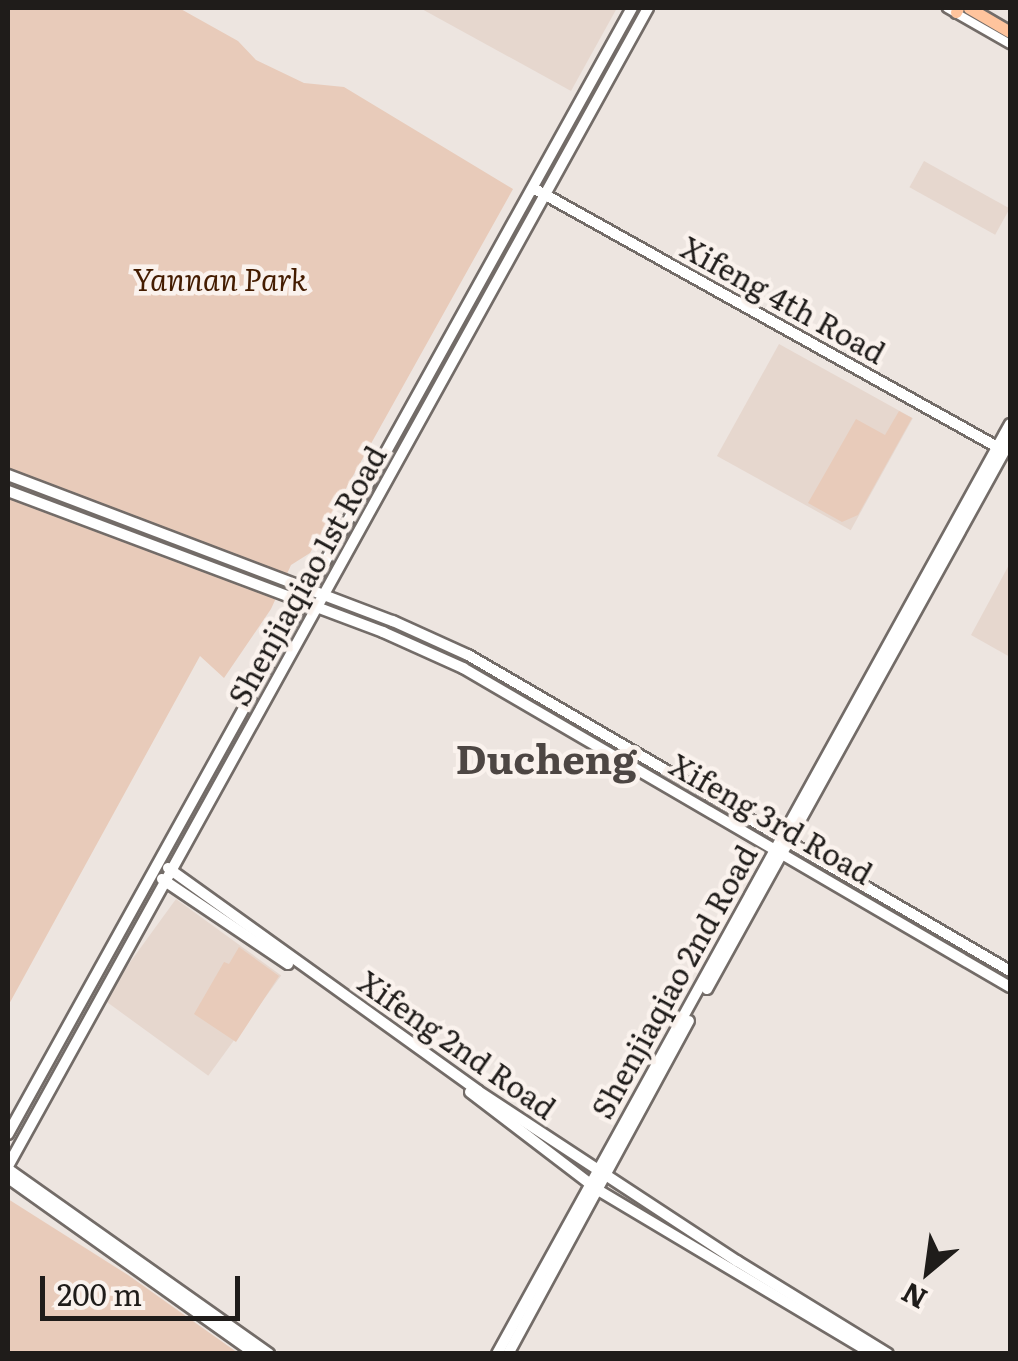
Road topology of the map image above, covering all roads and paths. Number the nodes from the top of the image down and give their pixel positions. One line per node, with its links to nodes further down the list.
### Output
1 (632, 8): 7 (street, Shenjiaqiao 1st Road)
2 (648, 8): 8 (street, Shenjiaqiao 1st Road)
3 (969, 8): 5 (main road)
4 (954, 9): 6 (street)
5 (1010, 32)
6 (1010, 44)
7 (532, 188): 8 (street, Xifeng 4th Road); 13 (street, Shenjiaqiao 1st Road)
8 (545, 195): 10 (street, Xifeng 4th Road); 14 (street, Shenjiaqiao 1st Road)
9 (1010, 424): 10 (street, Shenjiaqiao 2nd Road)
10 (1006, 448): 17 (street, Shenjiaqiao 2nd Road)
11 (8, 476): 13 (street, Xifeng 3rd Road)
12 (8, 491): 15 (street, Xifeng 3rd Road)
13 (309, 592): 14 (street, Xifeng 3rd Road); 15 (street, Shenjiaqiao 1st Road)
14 (322, 597): 16 (street, Shenjiaqiao 1st Road); 17 (street, Xifeng 3rd Road)
15 (302, 603): 16 (street, Xifeng 3rd Road); 19 (street, Shenjiaqiao 1st Road)
16 (317, 609): 18 (street, Xifeng 3rd Road); 20 (street, Shenjiaqiao 1st Road)
17 (786, 838): 18 (street, Shenjiaqiao 2nd Road); 23 (street, Xifeng 3rd Road)
18 (779, 851): 24 (street, Xifeng 3rd Road); 27 (street, Shenjiaqiao 2nd Road)
19 (159, 861): 20 (street, Xifeng 2nd Road); 21 (street, Shenjiaqiao 1st Road)
20 (172, 870): 22 (street, Shenjiaqiao 1st Road); 27 (street, Xifeng 2nd Road)
21 (153, 872): 22 (street, Xifeng 2nd Road); 25 (street, Shenjiaqiao 1st Road)
22 (165, 882): 26 (street, Shenjiaqiao 1st Road); 29 (street, Xifeng 2nd Road)
23 (1010, 971)
24 (1010, 987)
25 (8, 1134)
26 (8, 1167): 31 (street)
27 (601, 1174): 29 (street, Shenjiaqiao 2nd Road); 35 (street, Xifeng 2nd Road)
28 (8, 1178): 30 (street)
29 (594, 1186): 32 (street, Shenjiaqiao 2nd Road); 33 (street, Shenjiaqiao 2nd Road); 34 (street, Xifeng 2nd Road)
30 (256, 1354)
31 (269, 1354)
32 (498, 1354)
33 (508, 1354)
34 (873, 1354)
35 (888, 1354)

